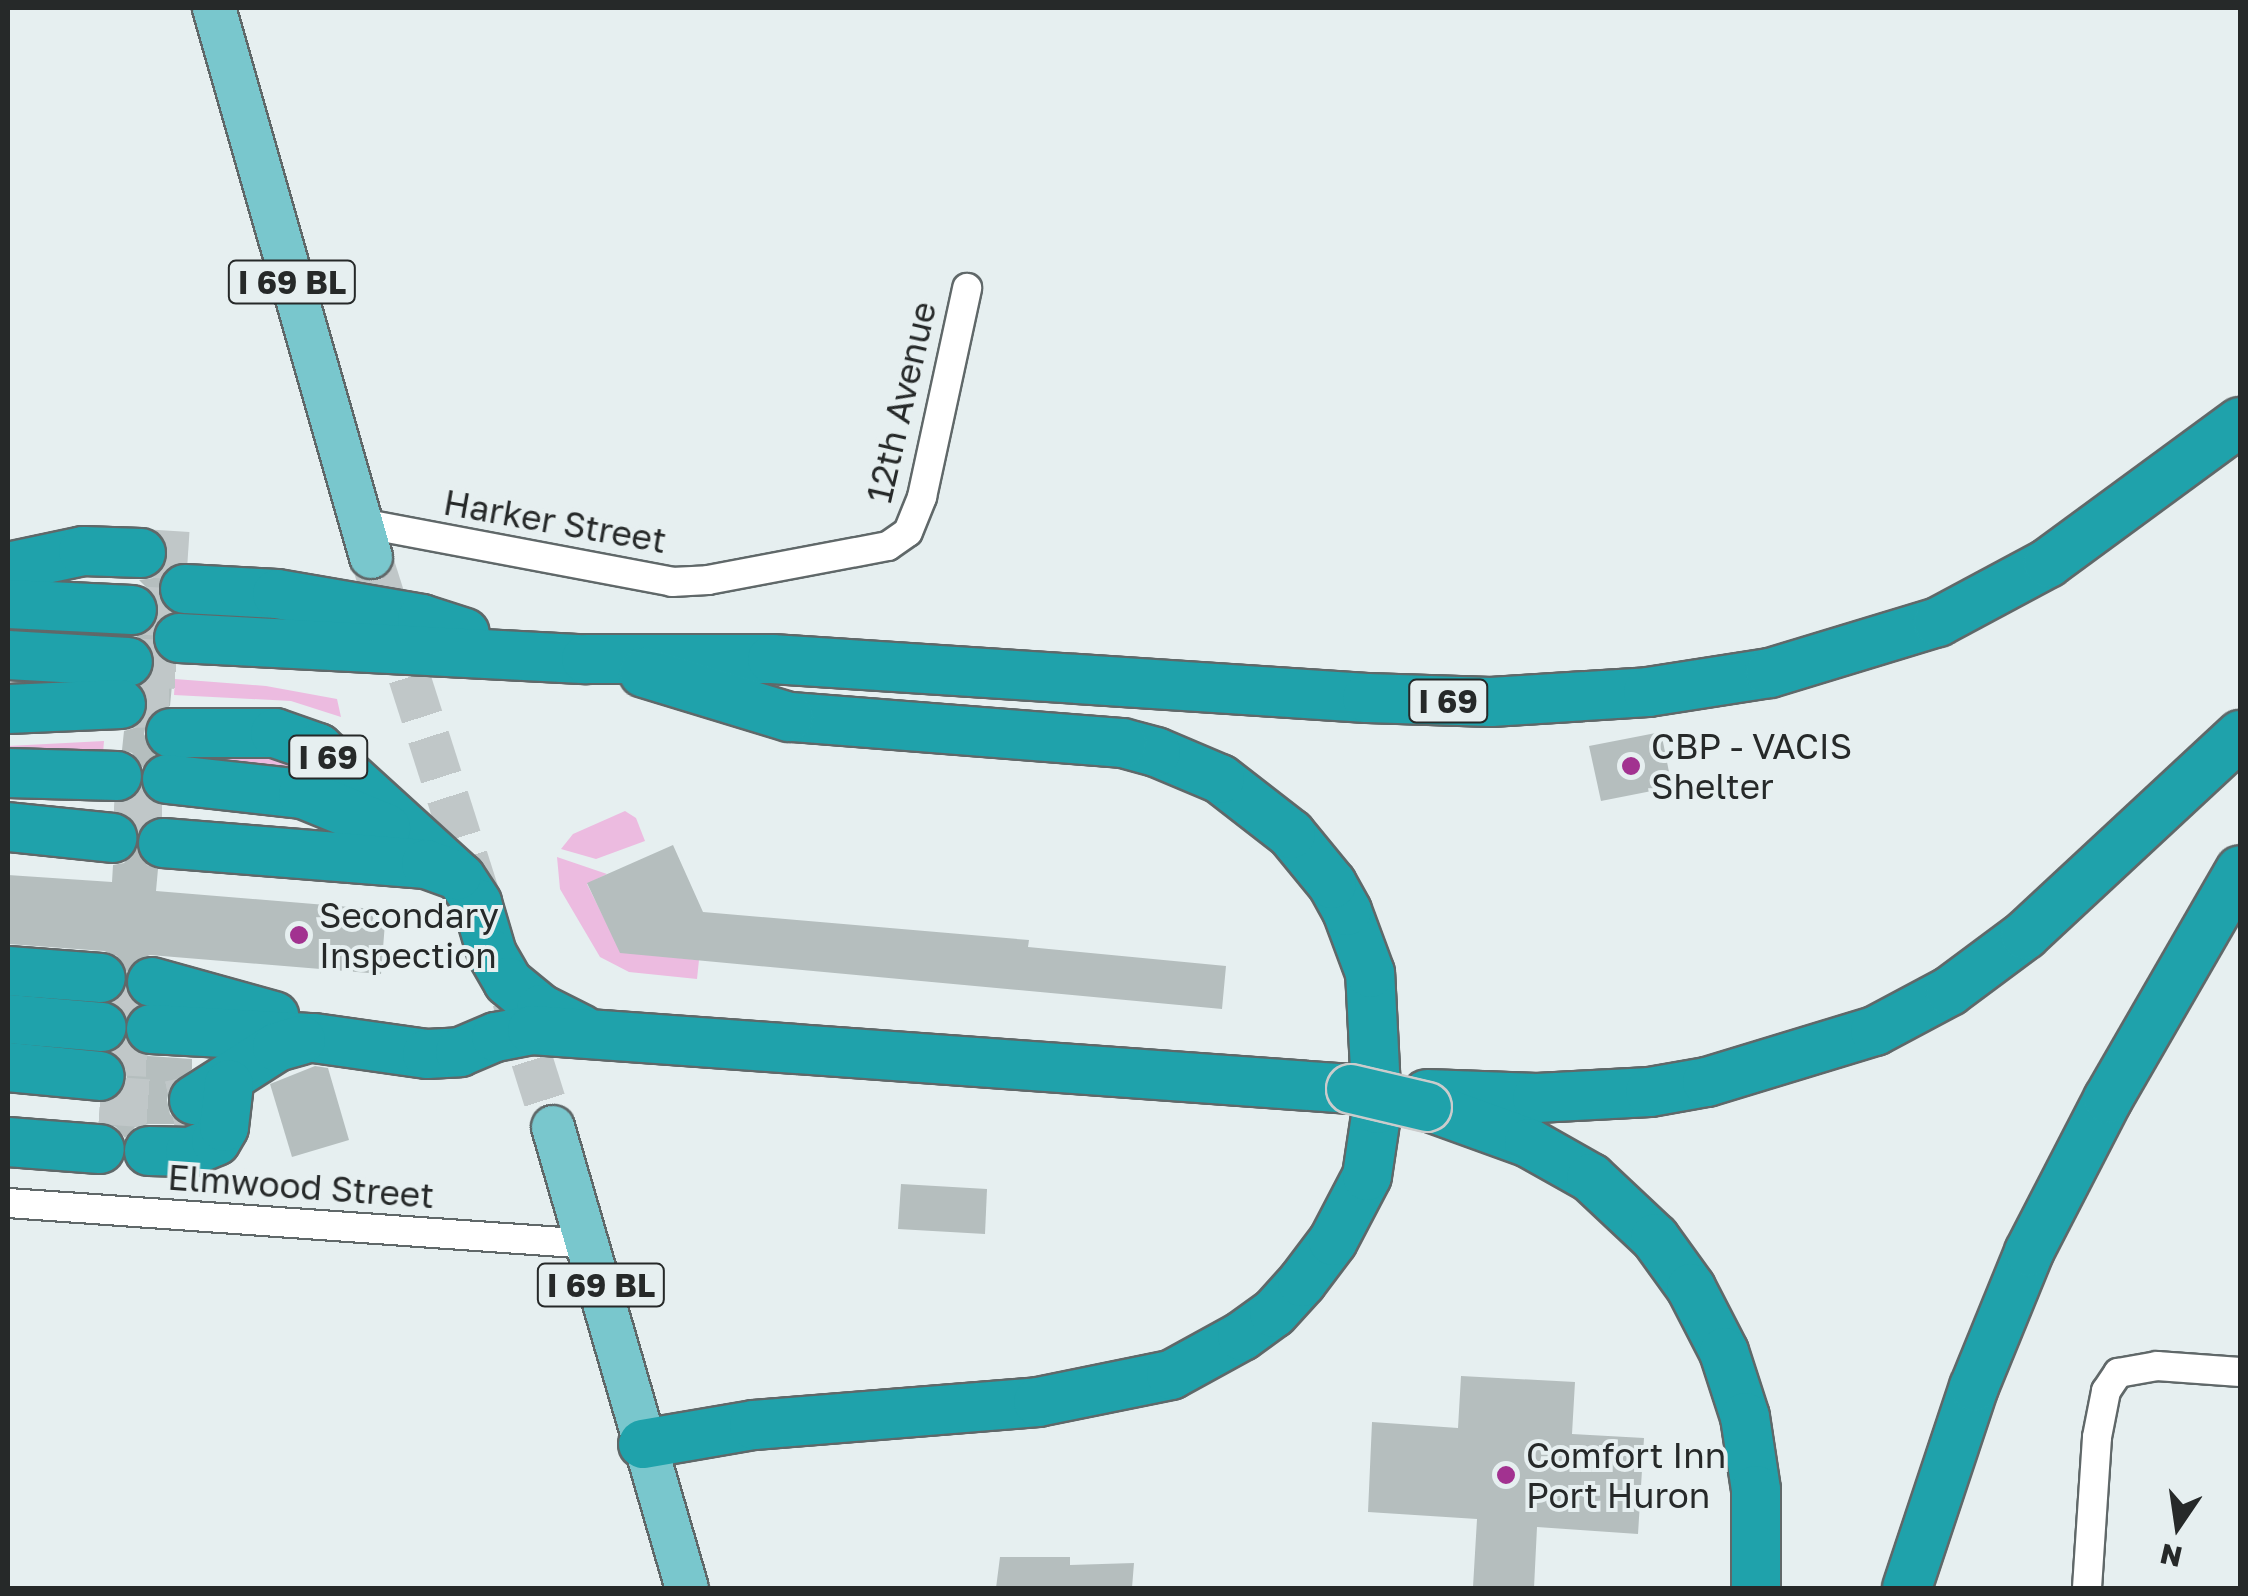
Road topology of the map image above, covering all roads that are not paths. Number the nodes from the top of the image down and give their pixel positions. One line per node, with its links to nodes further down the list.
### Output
1 (214, 8): 5 (main road, I 69 BL)
2 (966, 288): 4 (street, 12th Avenue)
3 (2240, 422): 12 (highway, I 69)
4 (908, 532): 5 (street, Harker Street)
5 (366, 540)
6 (8, 567): 13 (highway)
7 (8, 580): 13 (highway)
8 (8, 604): 13 (highway)
9 (8, 628): 13 (highway)
10 (8, 655): 13 (highway)
11 (527, 656): 12 (highway, I 69); 14 (highway, I 69); 14 (highway)
12 (586, 659): 41 (highway)
13 (125, 691): 15 (highway); 17 (highway); 18 (highway); 19 (highway); 20 (highway)
14 (175, 693): 21 (highway, I 69); 21 (highway); 21 (highway, I 69)
15 (8, 709)
16 (2240, 735): 33 (highway, I 69)
17 (8, 736)
18 (8, 773)
19 (8, 800)
20 (8, 827)
21 (441, 862): 27 (highway, I 69)
22 (2240, 870): 44 (highway)
23 (8, 971): 29 (highway)
24 (8, 994): 29 (highway)
25 (152, 1017): 30 (highway, I 69)
26 (8, 1018): 29 (highway)
27 (608, 1037): 30 (highway, I 69); 33 (highway, I 69, bridge)
28 (8, 1043): 29 (highway)
29 (100, 1063): 31 (highway); 32 (highway); 34 (highway); 36 (highway)
30 (242, 1066): 37 (highway)
31 (8, 1067)
32 (8, 1092)
33 (1427, 1100): 43 (highway)
34 (8, 1116)
35 (553, 1127): 39 (main road, I 69 BL)
36 (8, 1142)
37 (149, 1151)
38 (8, 1203): 39 (street, Elmwood Street)
39 (590, 1244): 41 (main road, I 69 BL)
40 (2240, 1372): 45 (street)
41 (644, 1444): 42 (main road, I 69 BL)
42 (687, 1588)
43 (1756, 1588)
44 (1907, 1588)
45 (2086, 1588)

